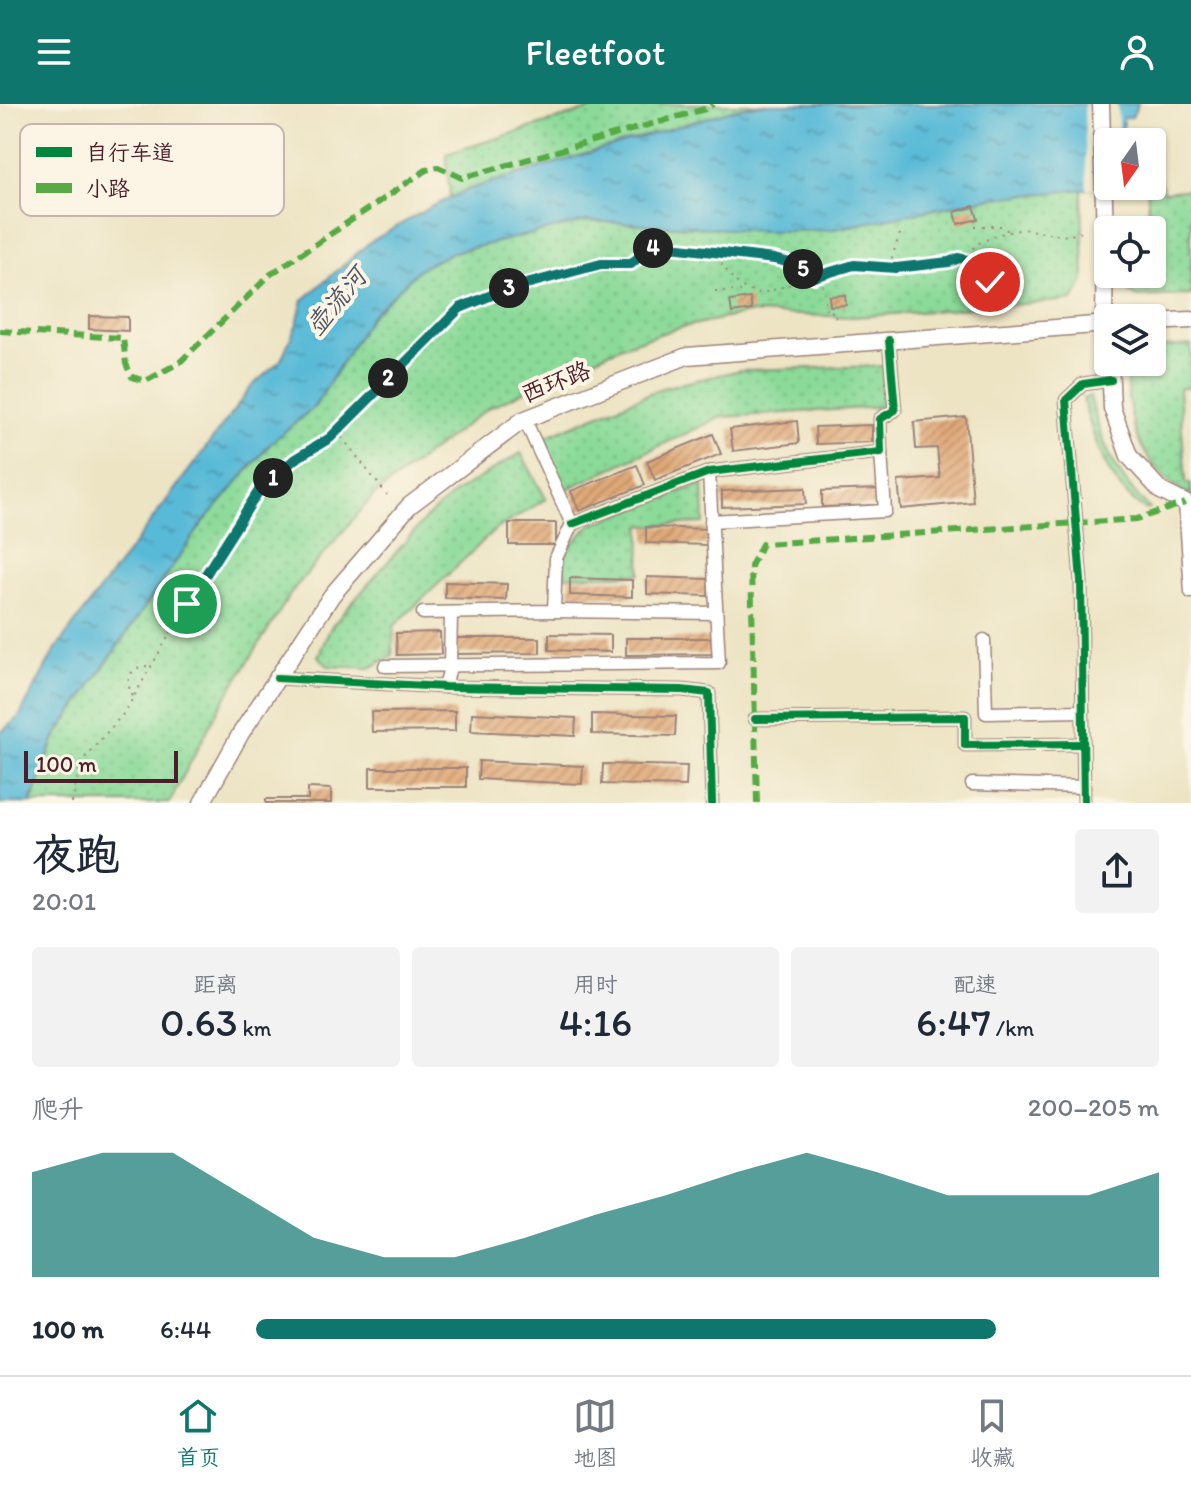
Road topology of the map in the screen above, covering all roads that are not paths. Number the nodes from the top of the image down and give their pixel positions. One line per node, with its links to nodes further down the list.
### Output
1 (1101, 104): 2 (main road)
2 (1106, 304)
3 (1191, 320): 4 (main road)
4 (1166, 321)
5 (1094, 325): 6 (main road, 西环路)
6 (889, 340): 9 (main road, 西环路); 10 (street)
7 (1111, 376): 8 (main road)
8 (1111, 380): 12 (main road); 25 (street)
9 (525, 420): 14 (street); 23 (main road, 西环路)
10 (881, 452): 11 (street); 13 (street)
11 (709, 472): 13 (street); 14 (street)
12 (1188, 505): 15 (street)
13 (711, 521): 19 (street)
14 (572, 524): 16 (street)
15 (1191, 592)
16 (554, 611): 18 (street); 19 (street)
17 (423, 613): 18 (street)
18 (451, 613): 22 (street)
19 (716, 613): 22 (street)
20 (984, 640): 25 (street)
21 (385, 666): 22 (street)
22 (450, 667): 24 (street)
23 (277, 678): 24 (street); 30 (main road, 西环路)
24 (445, 687): 31 (street)
25 (1083, 711): 27 (street)
26 (755, 719): 27 (street)
27 (1083, 744): 29 (street)
28 (972, 784): 29 (street)
29 (1084, 787): 32 (street)
30 (202, 803)
31 (712, 803)
32 (1084, 803)

